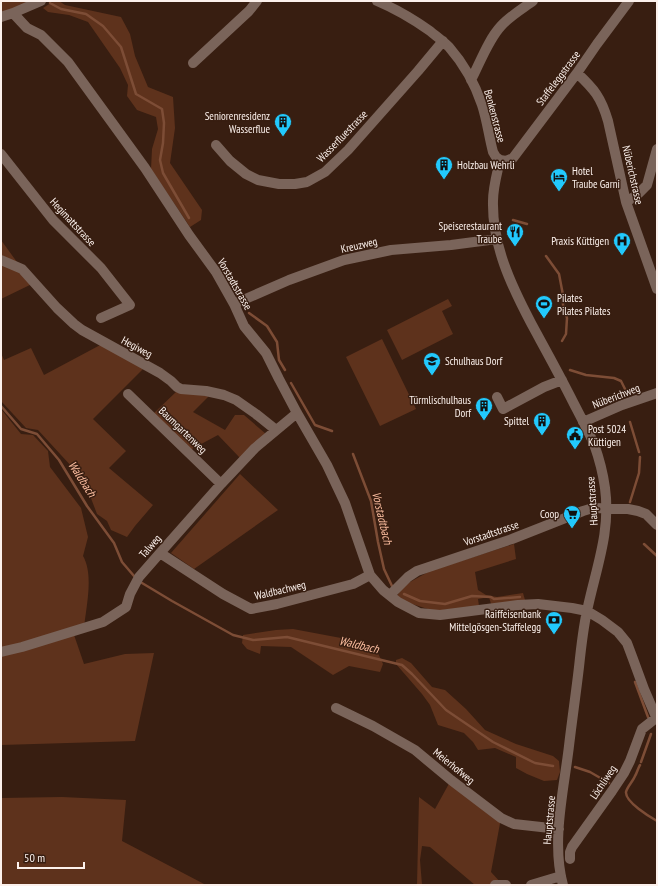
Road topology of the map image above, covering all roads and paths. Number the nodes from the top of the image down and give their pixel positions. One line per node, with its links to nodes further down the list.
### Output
1 (41, 1): 6 (street)
2 (258, 1): 9 (street)
3 (377, 1): 8 (street, Benkenstrasse)
4 (533, 1): 11 (street)
5 (629, 1): 10 (street, Staffeleggstrasse)
6 (13, 13): 7 (street); 20 (street, Vorstadtstrasse)
7 (1, 17)
8 (442, 41): 11 (street, Benkenstrasse); 12 (street, Wasserfluestrasse)
9 (193, 63)
10 (577, 73): 15 (street, Staffeleggstrasse); 16 (street, Nüberichstrasse)
11 (471, 80): 15 (street, Benkenstrasse)
12 (216, 145)
13 (657, 150): 16 (street)
14 (1, 154): 21 (street, Hegimattstrasse)
15 (500, 160): 17 (street, Hauptstrasse)
16 (626, 202): 19 (street, Nüberichstrasse)
17 (497, 238): 20 (street, Kreuzweg); 22 (street, Hauptstrasse)
18 (1, 260): 28 (street, Hegiweg)
19 (657, 289)
20 (234, 304): 26 (street, Vorstadtstrasse)
21 (101, 318)
22 (562, 380): 25 (street); 27 (street, Hauptstrasse)
23 (657, 393): 27 (street, Nüberichweg)
24 (128, 394): 29 (street, Baumgartenweg)
25 (497, 397)
26 (297, 413): 28 (street, Talweg); 33 (street, Vorstadtstrasse)
27 (583, 422): 30 (street, Hauptstrasse)
28 (276, 430): 29 (street, Talweg)
29 (221, 484): 32 (street, Talweg)
30 (607, 509): 31 (street, Vorstadtstrasse); 34 (street, Vorstadtstrasse); 35 (street, Hauptstrasse)
31 (657, 525)
32 (160, 553): 33 (street, Waldbachweg); 36 (street, Talweg)
33 (370, 575): 34 (street, Vorstadtstrasse)
34 (390, 595): 35 (street, Vorstadtstrasse)
35 (587, 611): 38 (street); 39 (street, Hauptstrasse)
36 (1, 652)
37 (336, 708): 39 (street, Meierhofweg)
38 (657, 719): 40 (street, Löchliweg)
39 (559, 829): 41 (street, Hauptstrasse)
40 (570, 858)
41 (562, 881): 44 (street)
42 (496, 885): 43 (street)
43 (506, 885)
44 (531, 885)

